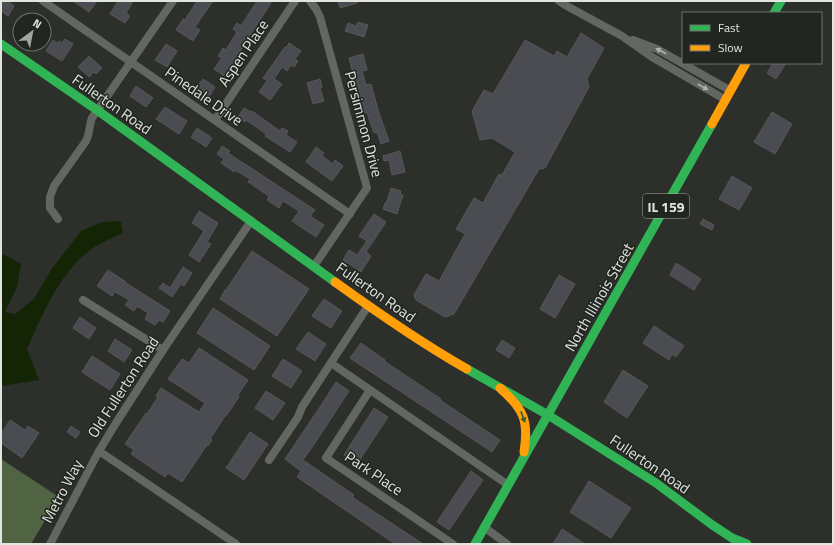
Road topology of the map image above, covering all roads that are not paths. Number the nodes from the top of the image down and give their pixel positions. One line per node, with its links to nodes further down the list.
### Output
1 (173, 1): 10 (street)
2 (295, 1): 17 (street, Aspen Place)
3 (310, 1): 18 (street, Persimmon Drive)
4 (559, 1): 8 (street)
5 (781, 1): 7 (street)
6 (48, 2): 10 (street, Pinedale Drive)
7 (775, 12)
8 (622, 36): 11 (street, one-way to 8); 15 (street, one-way to 15)
9 (1, 44): 16 (street, Fullerton Road)
10 (131, 62): 16 (street); 17 (street, Pinedale Drive)
11 (682, 63)
12 (683, 64): 14 (street, one-way to 12)
13 (745, 64): 14 (street, North Illinois Street / IL 159)
14 (731, 91): 15 (street, North Illinois Street / IL 159)
15 (726, 100): 28 (street, North Illinois Street / IL 159)
16 (97, 110): 19 (street); 20 (street, Fullerton Road)
17 (215, 120): 18 (street, Pinedale Drive)
18 (350, 214): 21 (street, Persimmon Drive)
19 (58, 219)
20 (251, 220): 21 (street, Fullerton Road); 24 (street, Old Fullerton Road)
21 (314, 266): 23 (street, Fullerton Road)
22 (83, 300): 24 (street)
23 (368, 306): 25 (street); 26 (street, Fullerton Road)
24 (164, 350): 29 (street, Old Fullerton Road)
25 (331, 363): 27 (street); 30 (street)
26 (500, 388): 28 (street, Fullerton Road); 31 (street, one-way to 31)
27 (370, 390): 32 (street); 36 (street, Park Place)
28 (548, 415): 31 (street, North Illinois Street / IL 159); 39 (street, Fullerton Road)
29 (99, 451): 34 (street, Metro Way); 35 (street, Old Fullerton Road)
30 (269, 460)
31 (523, 460): 32 (street, North Illinois Street / IL 159)
32 (508, 485): 33 (street, North Illinois Street / IL 159)
33 (484, 527): 37 (street, North Illinois Street / IL 159); 38 (street)
34 (50, 544)
35 (236, 544)
36 (454, 544)
37 (475, 544)
38 (506, 544)
39 (746, 544)

